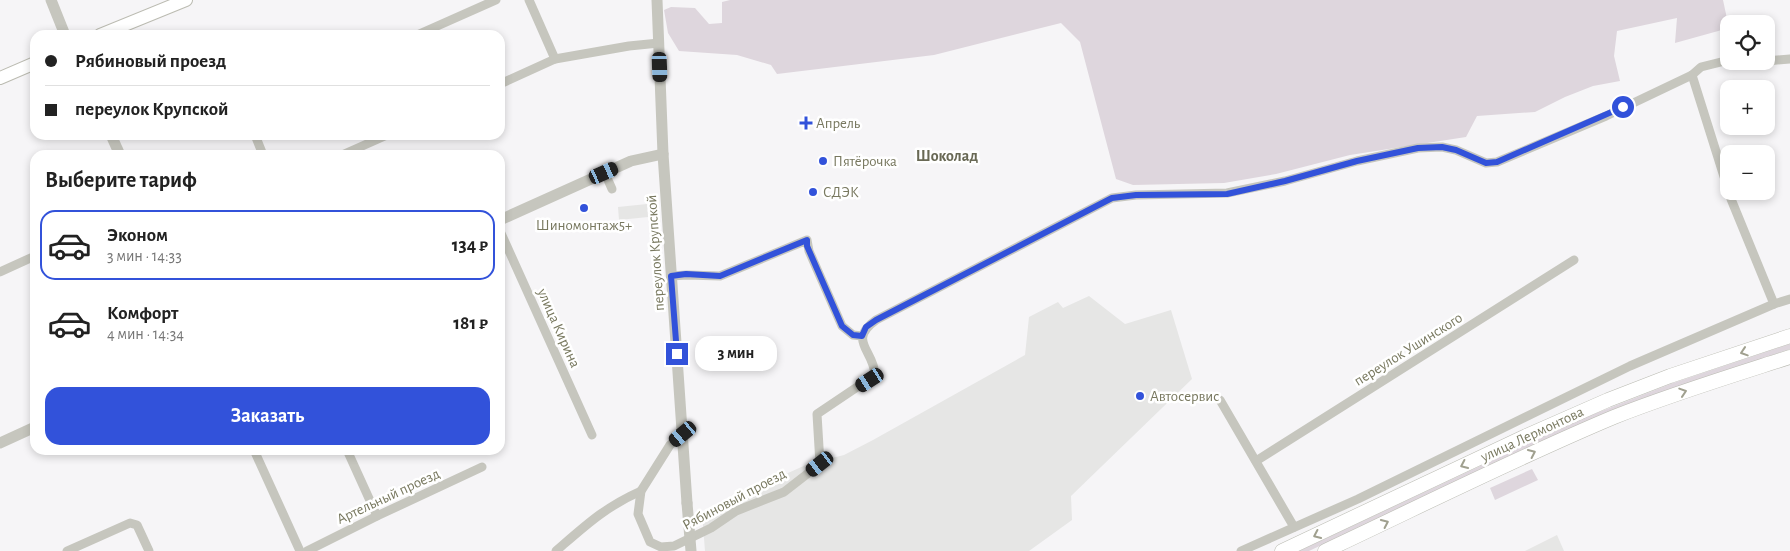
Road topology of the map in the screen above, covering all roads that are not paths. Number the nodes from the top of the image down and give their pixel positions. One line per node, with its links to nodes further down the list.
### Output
1 (50, 0): 6 (street)
2 (186, 0): 7 (main road)
3 (496, 0): 8 (street)
4 (529, 0): 10 (street)
5 (657, 0): 9 (street, переулок Крупской)
6 (63, 30)
7 (112, 30)
8 (428, 30)
9 (659, 43): 10 (street); 20 (street, переулок Крупской)
10 (555, 59): 17 (street)
11 (1790, 59): 12 (street)
12 (1775, 60)
13 (1720, 62): 15 (street)
14 (30, 65): 16 (main road)
15 (1692, 75): 30 (street); 31 (street)
16 (0, 78)
17 (505, 82)
18 (376, 140): 19 (street)
19 (353, 150)
20 (662, 154): 21 (street); 28 (street, переулок Крупской)
21 (604, 173): 22 (street); 23 (street)
22 (612, 189)
23 (505, 218)
24 (505, 242): 37 (street, улица Кирина)
25 (30, 258): 27 (street)
26 (1574, 260): 41 (street, переулок Ушинского)
27 (0, 272)
28 (671, 276): 31 (street); 36 (street, переулок Крупской)
29 (1790, 300): 30 (street)
30 (1774, 304): 45 (street)
31 (862, 336): 43 (street, Рябиновый проезд)
32 (1790, 336): 53 (main road, улица Лермонтова, one-way to 53)
33 (1790, 357): 54 (main road, улица Лермонтова, one-way to 33)
34 (1220, 400): 41 (street)
35 (30, 429): 38 (street)
36 (683, 434): 43 (street, Рябиновый проезд); 51 (street, переулок Крупской, bridge)
37 (592, 435)
38 (0, 443)
39 (256, 455): 48 (street)
40 (349, 455): 44 (street)
41 (1256, 461): 45 (street)
42 (482, 467): 44 (street, Артельный проезд)
43 (642, 491): 50 (street)
44 (377, 516): 49 (street, Артельный проезд)
45 (1294, 527): 52 (street)
46 (67, 551): 47 (street)
47 (149, 551)
48 (300, 551)
49 (307, 551)
50 (556, 551)
51 (691, 551)
52 (1241, 551)
53 (1282, 551)
54 (1325, 551)

